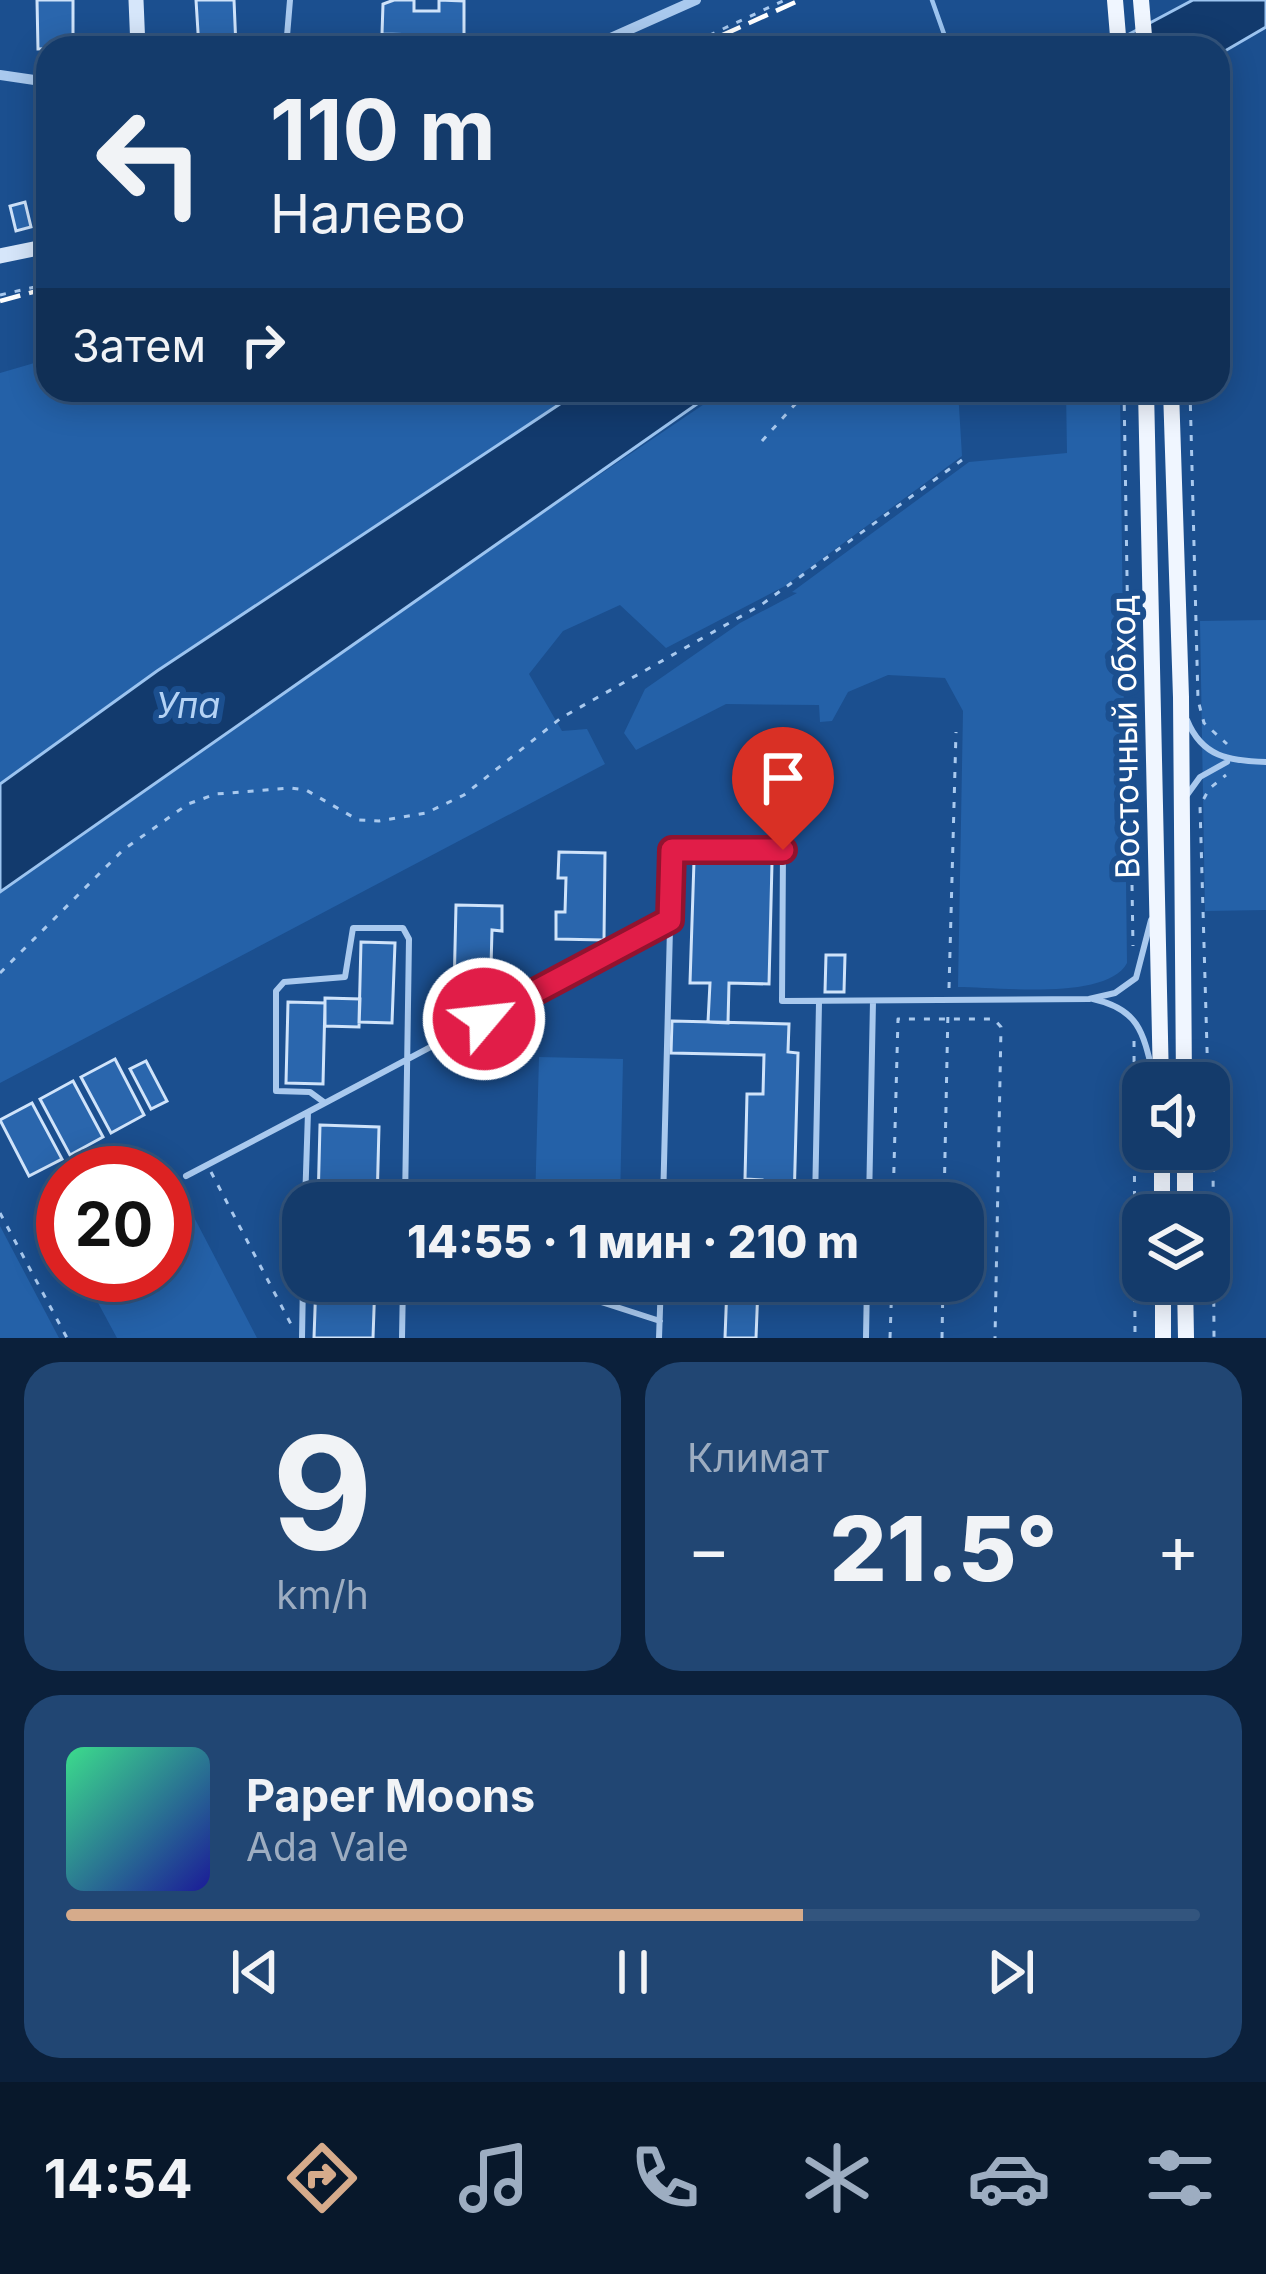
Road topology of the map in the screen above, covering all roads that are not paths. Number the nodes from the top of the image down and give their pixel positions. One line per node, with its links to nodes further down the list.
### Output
1 (136, 0): 6 (street)
2 (290, 0): 7 (lane)
3 (696, 0): 8 (street)
4 (1114, 0): 9 (main road)
5 (1141, 0): 10 (main road)
6 (138, 36)
7 (287, 36)
8 (615, 36)
9 (1118, 36)
10 (1144, 36)
11 (3, 79): 12 (street)
12 (36, 81)
13 (36, 248): 14 (street)
14 (0, 256)
15 (1146, 402): 21 (main road, Восточный обход)
16 (1171, 402): 17 (main road, Восточный обход)
17 (1181, 698): 18 (lane, Восточный обход); 20 (main road, Восточный обход)
18 (1228, 761): 19 (lane); 20 (lane, Восточный обход)
19 (1266, 762)
20 (1183, 803): 29 (main road, Восточный обход)
21 (1158, 874): 23 (lane); 28 (main road, Восточный обход)
22 (670, 920): 25 (lane); 26 (lane); 35 (lane)
23 (1089, 998): 24 (lane); 27 (lane)
24 (873, 1000): 25 (lane); 37 (lane)
25 (819, 1001): 36 (lane)
26 (409, 1059): 30 (lane); 30 (lane); 34 (lane)
27 (1151, 1062)
28 (1158, 1062)
29 (1184, 1062)
30 (325, 1103): 31 (lane)
31 (308, 1112): 32 (lane); 33 (lane)
32 (192, 1173)
33 (306, 1182)
34 (406, 1182)
35 (664, 1182)
36 (815, 1182)
37 (869, 1182)
38 (303, 1302): 46 (lane)
39 (403, 1302): 47 (lane)
40 (601, 1302): 45 (lane)
41 (660, 1302): 45 (lane)
42 (867, 1302): 49 (lane)
43 (1163, 1302): 50 (main road)
44 (1185, 1302): 51 (main road)
45 (660, 1321): 48 (lane)
46 (302, 1338)
47 (402, 1338)
48 (659, 1338)
49 (866, 1338)
50 (1163, 1338)
51 (1186, 1338)

